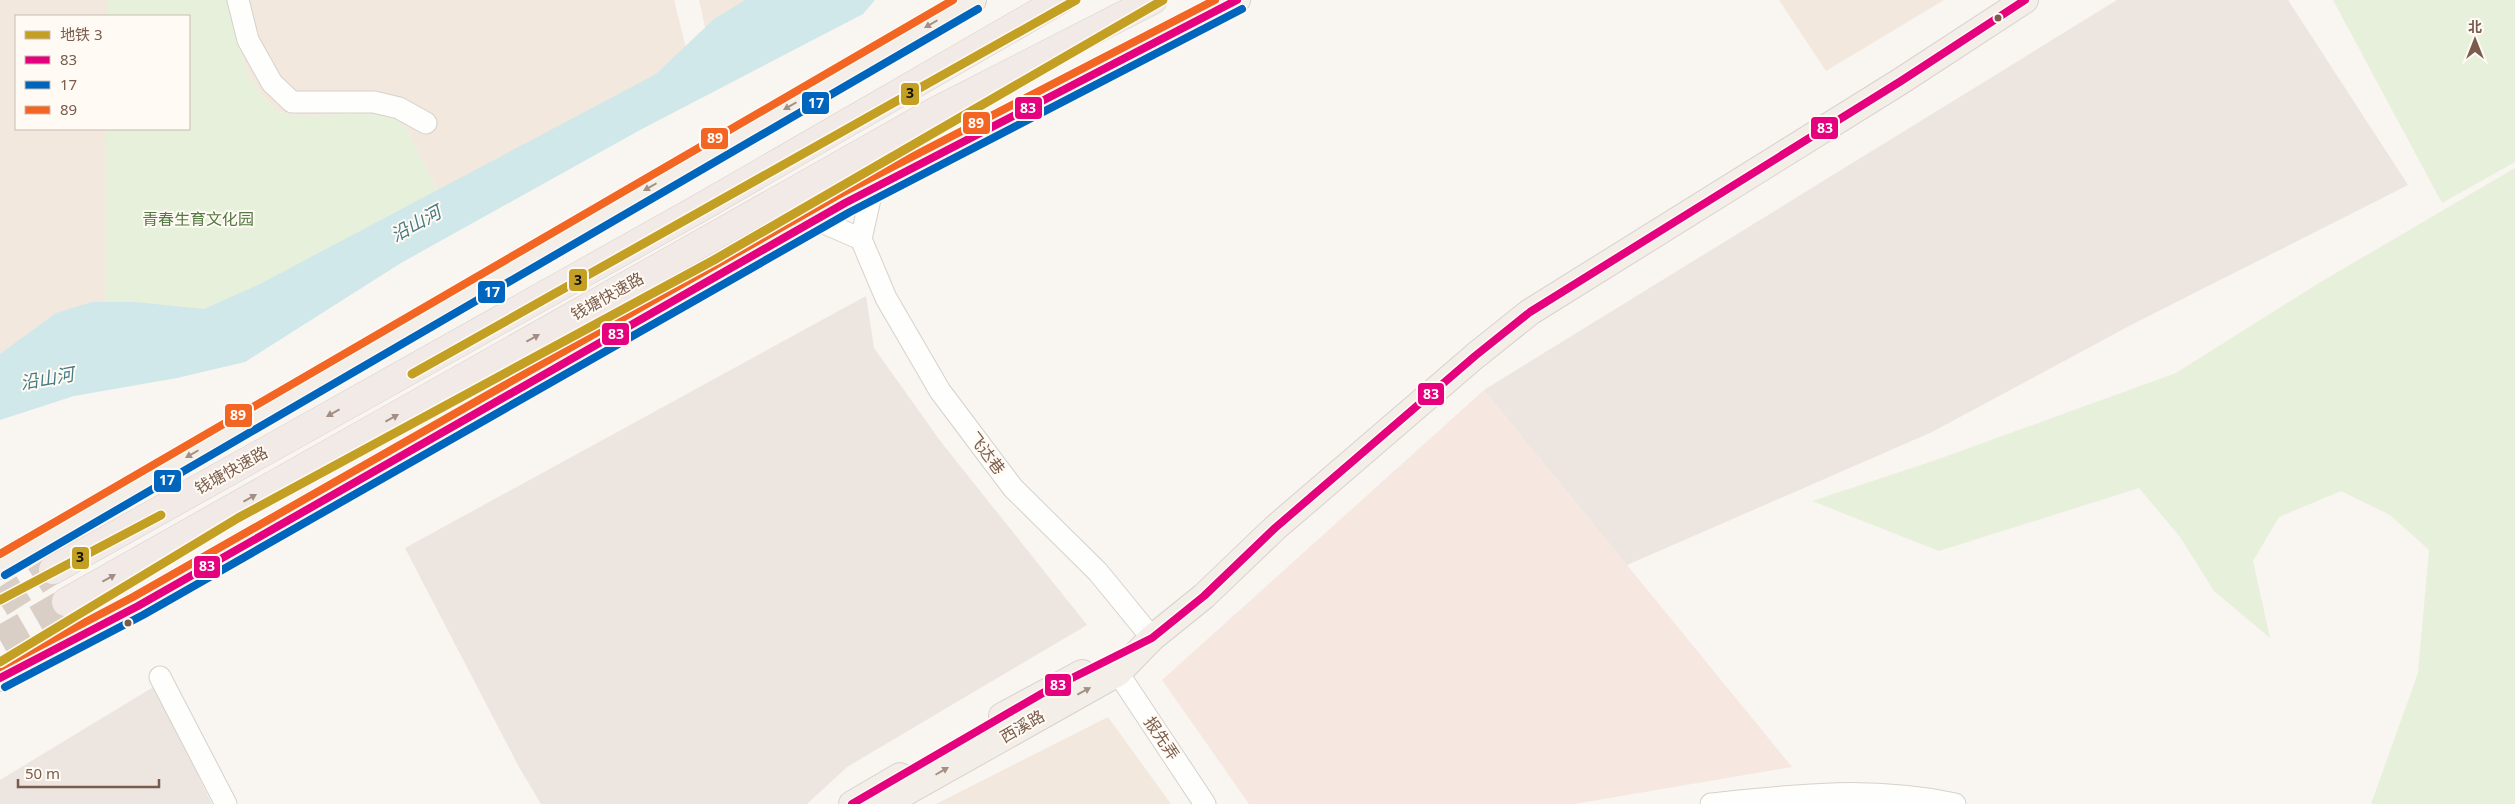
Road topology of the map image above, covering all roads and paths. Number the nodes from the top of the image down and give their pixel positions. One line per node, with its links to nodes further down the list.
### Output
1 (238, 0): 9 (street)
2 (973, 0): 13 (main road, one-way to 13)
3 (1054, 0): 8 (highway)
4 (1060, 0): 8 (highway, 钱塘快速路)
5 (1153, 0): 15 (highway, 钱塘快速路, one-way to 5)
6 (1237, 0): 10 (main road)
7 (2025, 0): 16 (main road, 西溪路)
8 (1024, 20): 14 (highway, 钱塘快速路, one-way to 14)
9 (426, 123)
10 (872, 190): 11 (main road); 12 (street)
11 (817, 220): 12 (street); 18 (main road)
12 (861, 239): 16 (street, 飞达巷)
13 (0, 566)
14 (53, 570)
15 (66, 602)
16 (1152, 638): 17 (main road, 西溪路); 21 (main road, 西溪路)
17 (1118, 673): 22 (main road, 西溪路, one-way to 17); 23 (street, 报先弄)
18 (0, 678)
19 (160, 678): 20 (street)
20 (226, 804)
21 (852, 804)
22 (885, 804)
23 (1205, 804)
24 (1711, 804): 25 (street)
25 (1955, 804)

